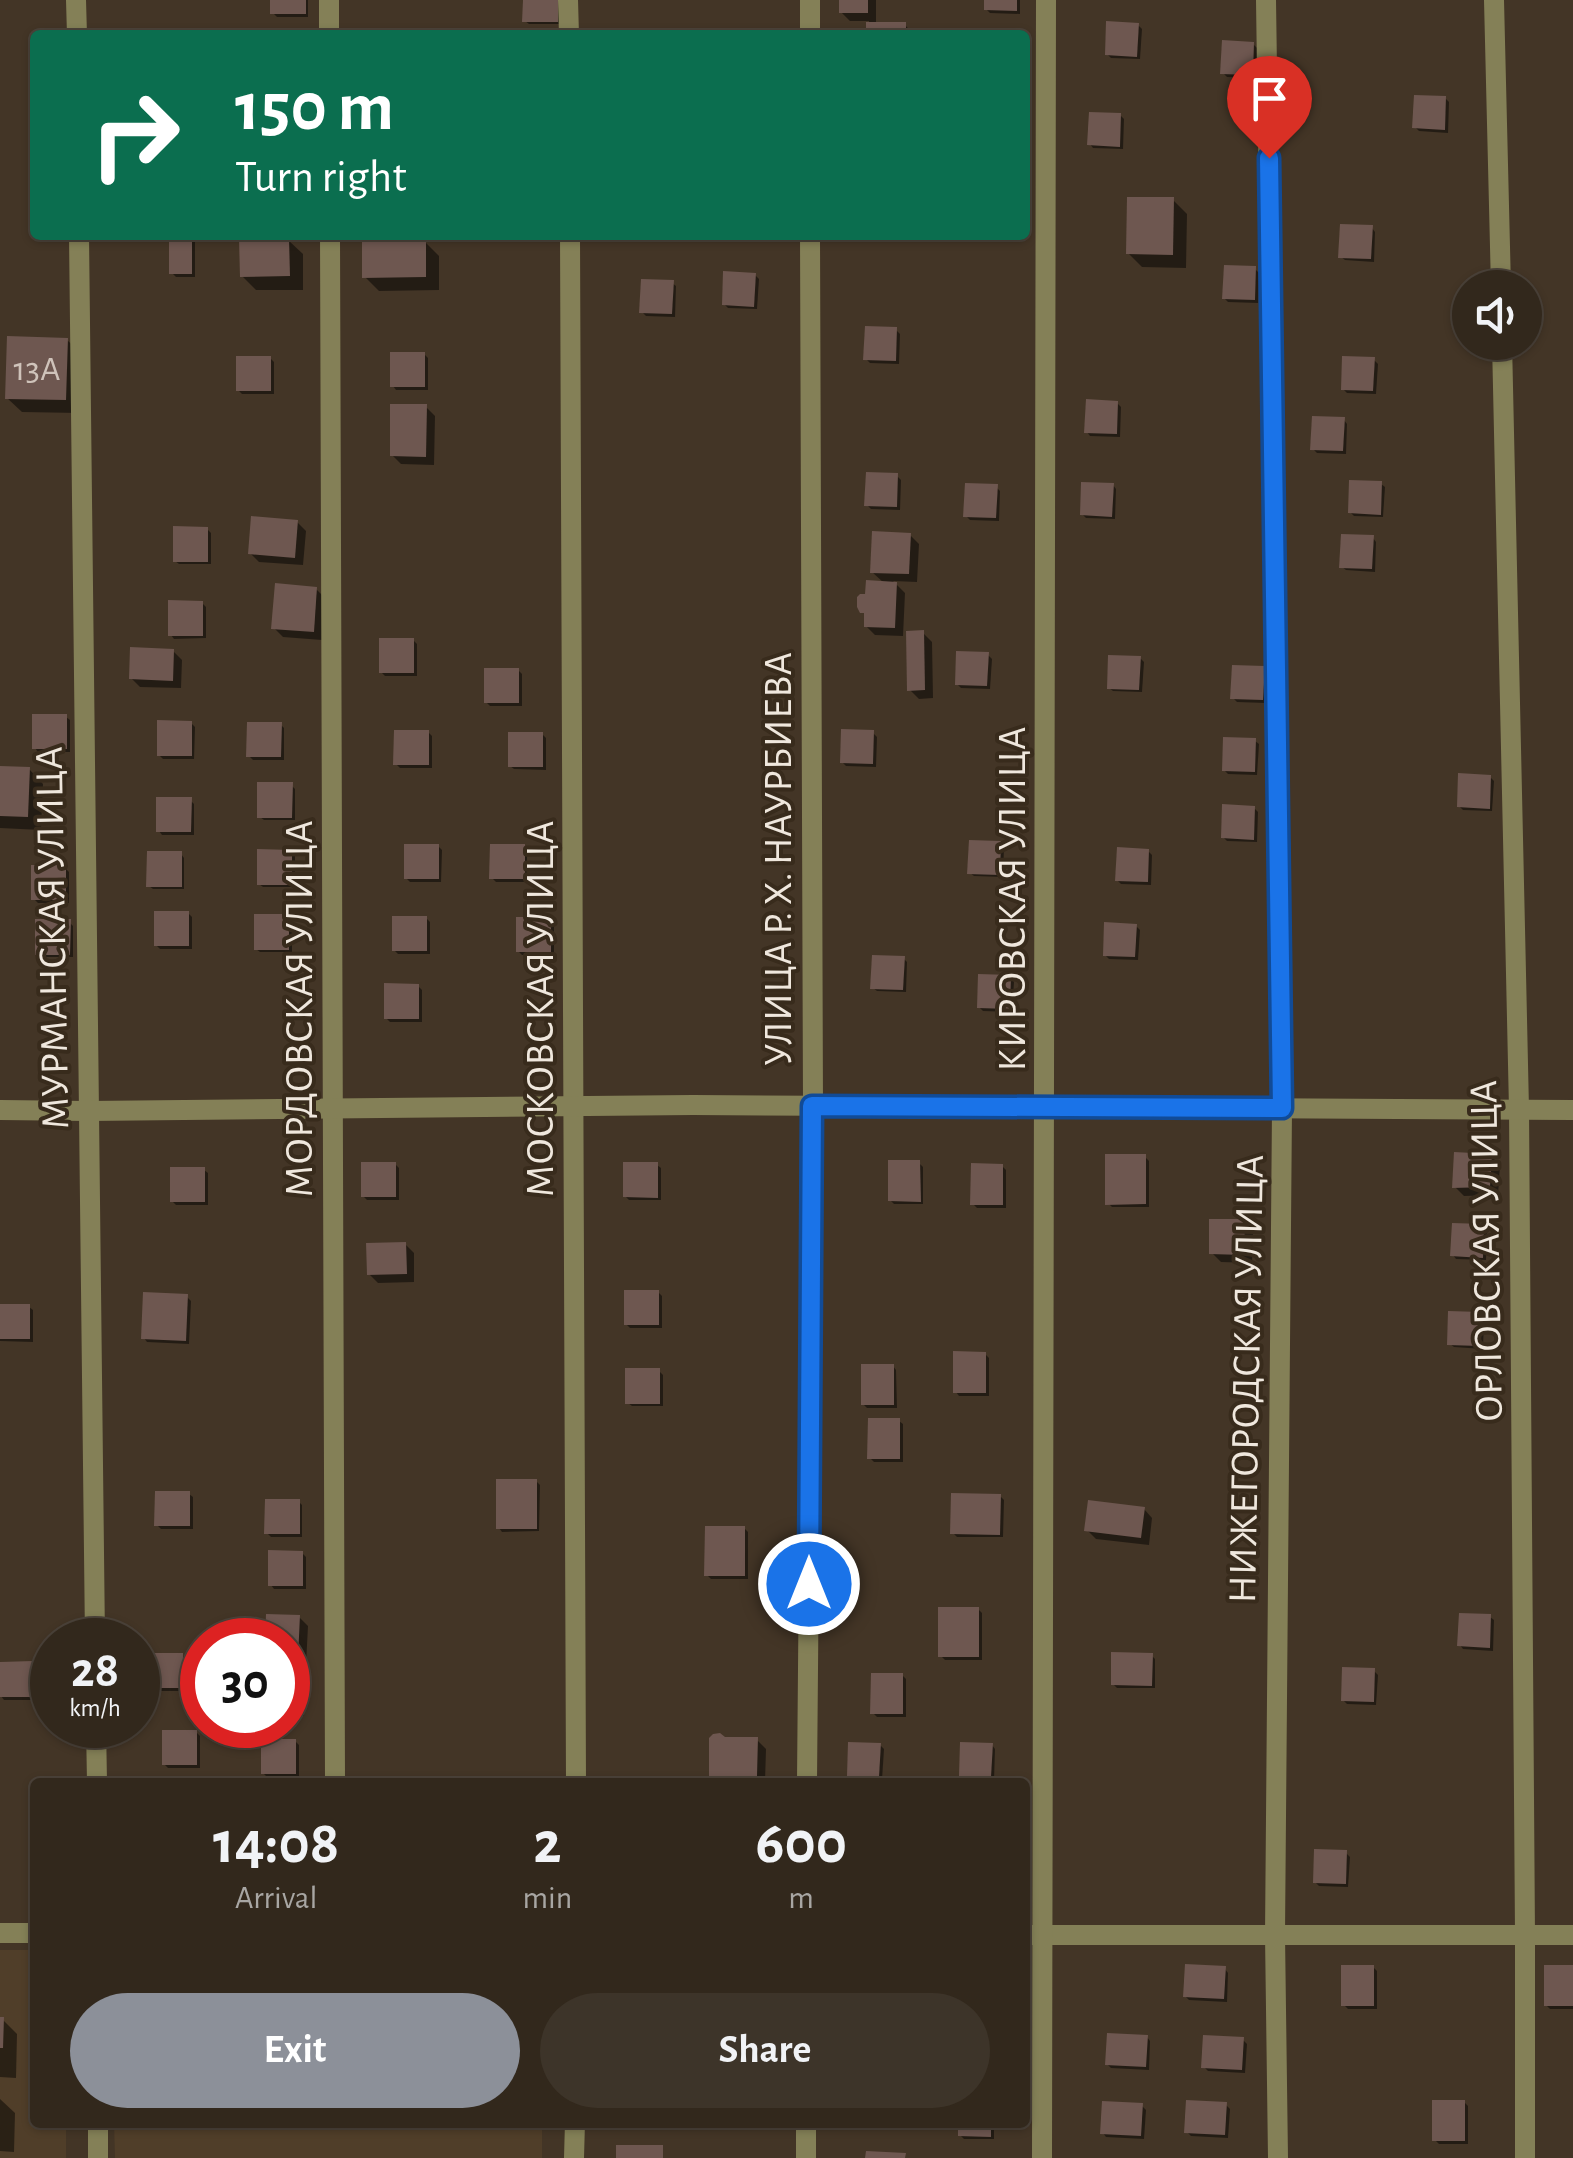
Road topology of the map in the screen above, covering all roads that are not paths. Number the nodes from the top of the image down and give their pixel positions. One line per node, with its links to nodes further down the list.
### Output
1 (76, 0): 8 (street)
2 (329, 0): 9 (street)
3 (568, 0): 10 (street)
4 (810, 0): 11 (street)
5 (1046, 0): 20 (street, КИРОВСКАЯ УЛИЦА)
6 (1266, 0): 22 (street, НИЖЕГОРОДСКАЯ УЛИЦА)
7 (1494, 0): 16 (street)
8 (77, 30)
9 (330, 30)
10 (568, 30)
11 (810, 30)
12 (79, 240): 26 (street, МУРМАНСКАЯ УЛИЦА)
13 (330, 240): 21 (street, МОРДОВСКАЯ УЛИЦА)
14 (570, 240): 18 (street, МОСКОВСКАЯ УЛИЦА)
15 (810, 240): 19 (street, УЛИЦА Р. Х. НАУРБИЕВА)
16 (1501, 270)
17 (1502, 360): 24 (street, ОРЛОВСКАЯ УЛИЦА)
18 (575, 1106): 19 (street); 21 (street); 31 (street, МОСКОВСКАЯ УЛИЦА)
19 (812, 1106): 20 (street); 32 (street, УЛИЦА Р. Х. НАУРБИЕВА)
20 (1046, 1107): 22 (street); 35 (street, КИРОВСКАЯ УЛИЦА)
21 (334, 1108): 26 (street); 30 (street, МОРДОВСКАЯ УЛИЦА)
22 (1282, 1108): 24 (street); 36 (street, НИЖЕГОРОДСКАЯ УЛИЦА)
23 (0, 1110): 26 (street)
24 (1519, 1110): 25 (street); 37 (street, ОРЛОВСКАЯ УЛИЦА)
25 (1573, 1110)
26 (88, 1111): 27 (street, МУРМАНСКАЯ УЛИЦА)
27 (95, 1618)
28 (96, 1748): 29 (street)
29 (97, 1778)
30 (335, 1778)
31 (576, 1778)
32 (807, 1778)
33 (0, 1933): 34 (street)
34 (30, 1933)
35 (1034, 1934): 36 (street); 45 (street, КИРОВСКАЯ УЛИЦА)
36 (1275, 1935): 37 (street); 46 (street, НИЖЕГОРОДСКАЯ УЛИЦА)
37 (1525, 1935): 38 (street); 47 (street, ОРЛОВСКАЯ УЛИЦА)
38 (1573, 1935)
39 (98, 2128): 42 (street)
40 (575, 2128): 43 (street)
41 (806, 2128): 44 (street)
42 (98, 2158)
43 (574, 2158)
44 (806, 2158)
45 (1042, 2158)
46 (1278, 2158)
47 (1524, 2158)

